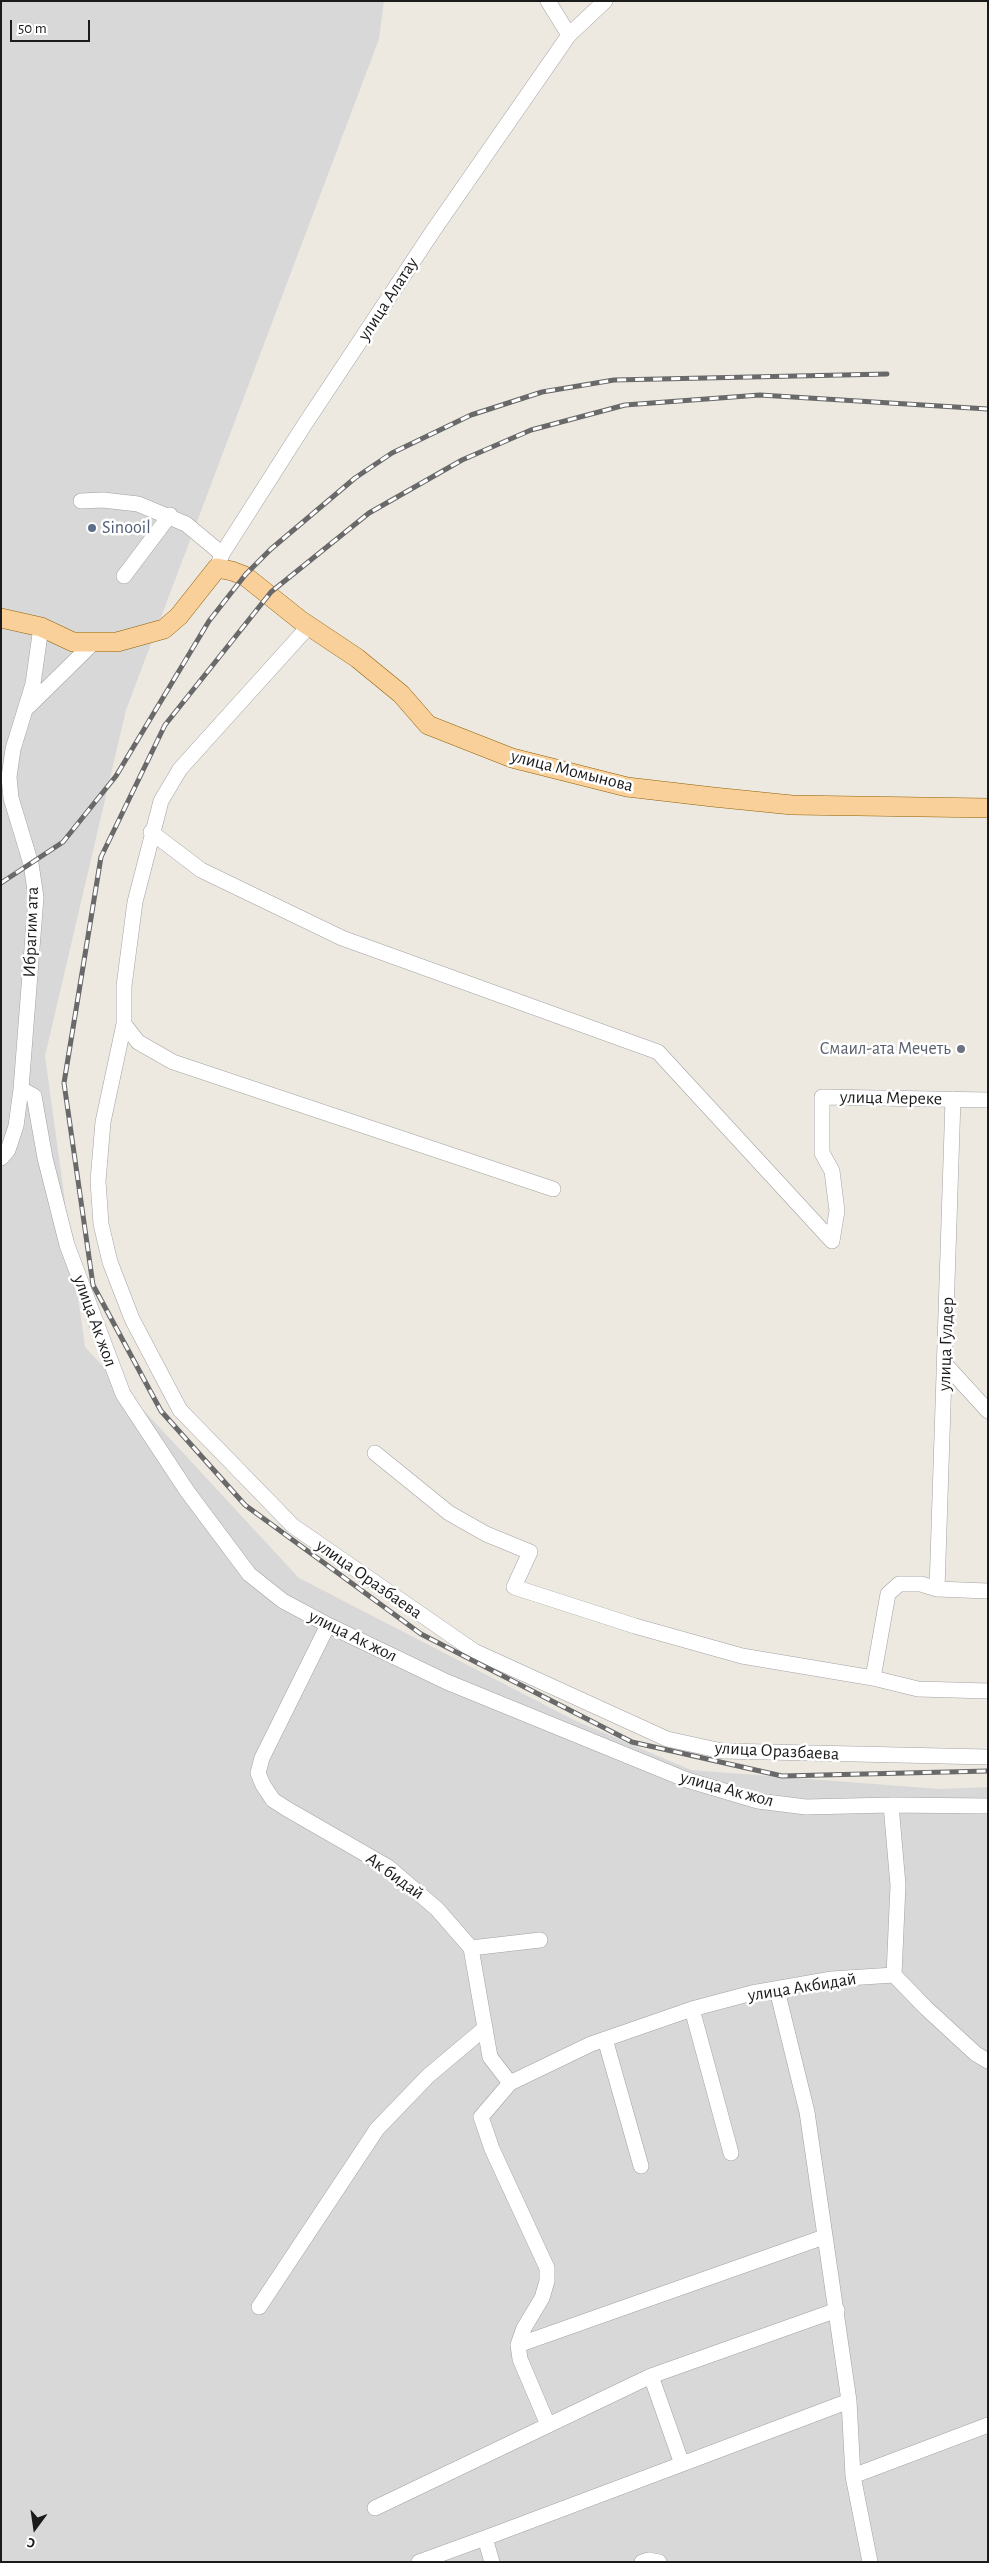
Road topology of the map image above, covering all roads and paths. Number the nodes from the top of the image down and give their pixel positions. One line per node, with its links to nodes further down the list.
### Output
1 (548, 1): 3 (street)
2 (606, 1): 3 (street, улица Алатау)
3 (569, 35): 6 (street, улица Алатау)
4 (81, 501): 5 (street)
5 (170, 516): 6 (street); 7 (street)
6 (219, 561): 9 (main road, улица Момынова); 11 (main road)
7 (124, 576)
8 (1, 618): 10 (main road)
9 (310, 626): 13 (main road, улица Момынова); 14 (street, улица Оразбаева)
10 (41, 627): 11 (main road); 12 (street, Ибрагим ата)
11 (92, 644): 12 (street)
12 (27, 708): 16 (street, Ибрагим ата)
13 (988, 808)
14 (151, 832): 15 (street, улица Оразбаева); 17 (street, улица Мереке)
15 (124, 1024): 20 (street); 29 (street, улица Оразбаева)
16 (21, 1089): 19 (street, Ибрагим ата); 26 (street, улица Ак жол)
17 (953, 1099): 18 (street, улица Мереке); 21 (street, улица Гулдер)
18 (988, 1100)
19 (1, 1158)
20 (553, 1189)
21 (945, 1364): 22 (street); 24 (street, улица Гулдер)
22 (988, 1411)
23 (375, 1453): 27 (street)
24 (937, 1589): 25 (street); 27 (street)
25 (988, 1591)
26 (328, 1625): 30 (street, улица Ак жол); 33 (street, Ак бидай)
27 (873, 1678): 28 (street)
28 (988, 1691)
29 (988, 1757)
30 (891, 1805): 31 (street, улица Ак жол); 34 (street)
31 (988, 1806)
32 (540, 1940): 33 (street)
33 (471, 1948): 37 (street)
34 (894, 1975): 35 (street, улица Акбидай); 39 (street)
35 (777, 1990): 36 (street, улица Акбидай); 43 (street)
36 (692, 2010): 38 (street, улица Акбидай); 41 (street)
37 (485, 2028): 40 (street); 44 (street)
38 (598, 2042): 40 (street); 42 (street)
39 (988, 2061)
40 (510, 2083): 46 (street)
41 (731, 2153)
42 (641, 2166)
43 (824, 2237): 45 (street); 46 (street)
44 (258, 2307)
45 (837, 2310): 47 (street); 48 (street)
46 (518, 2345): 49 (street)
47 (651, 2376): 49 (street); 51 (street)
48 (849, 2401): 51 (street); 52 (street)
49 (548, 2425): 53 (street)
50 (988, 2425): 52 (street)
51 (682, 2464): 54 (street)
52 (853, 2476): 59 (street)
53 (375, 2508)
54 (485, 2538): 55 (street); 56 (street)
55 (419, 2562)
56 (492, 2562)
57 (642, 2562): 58 (street)
58 (659, 2562)
59 (870, 2562)

